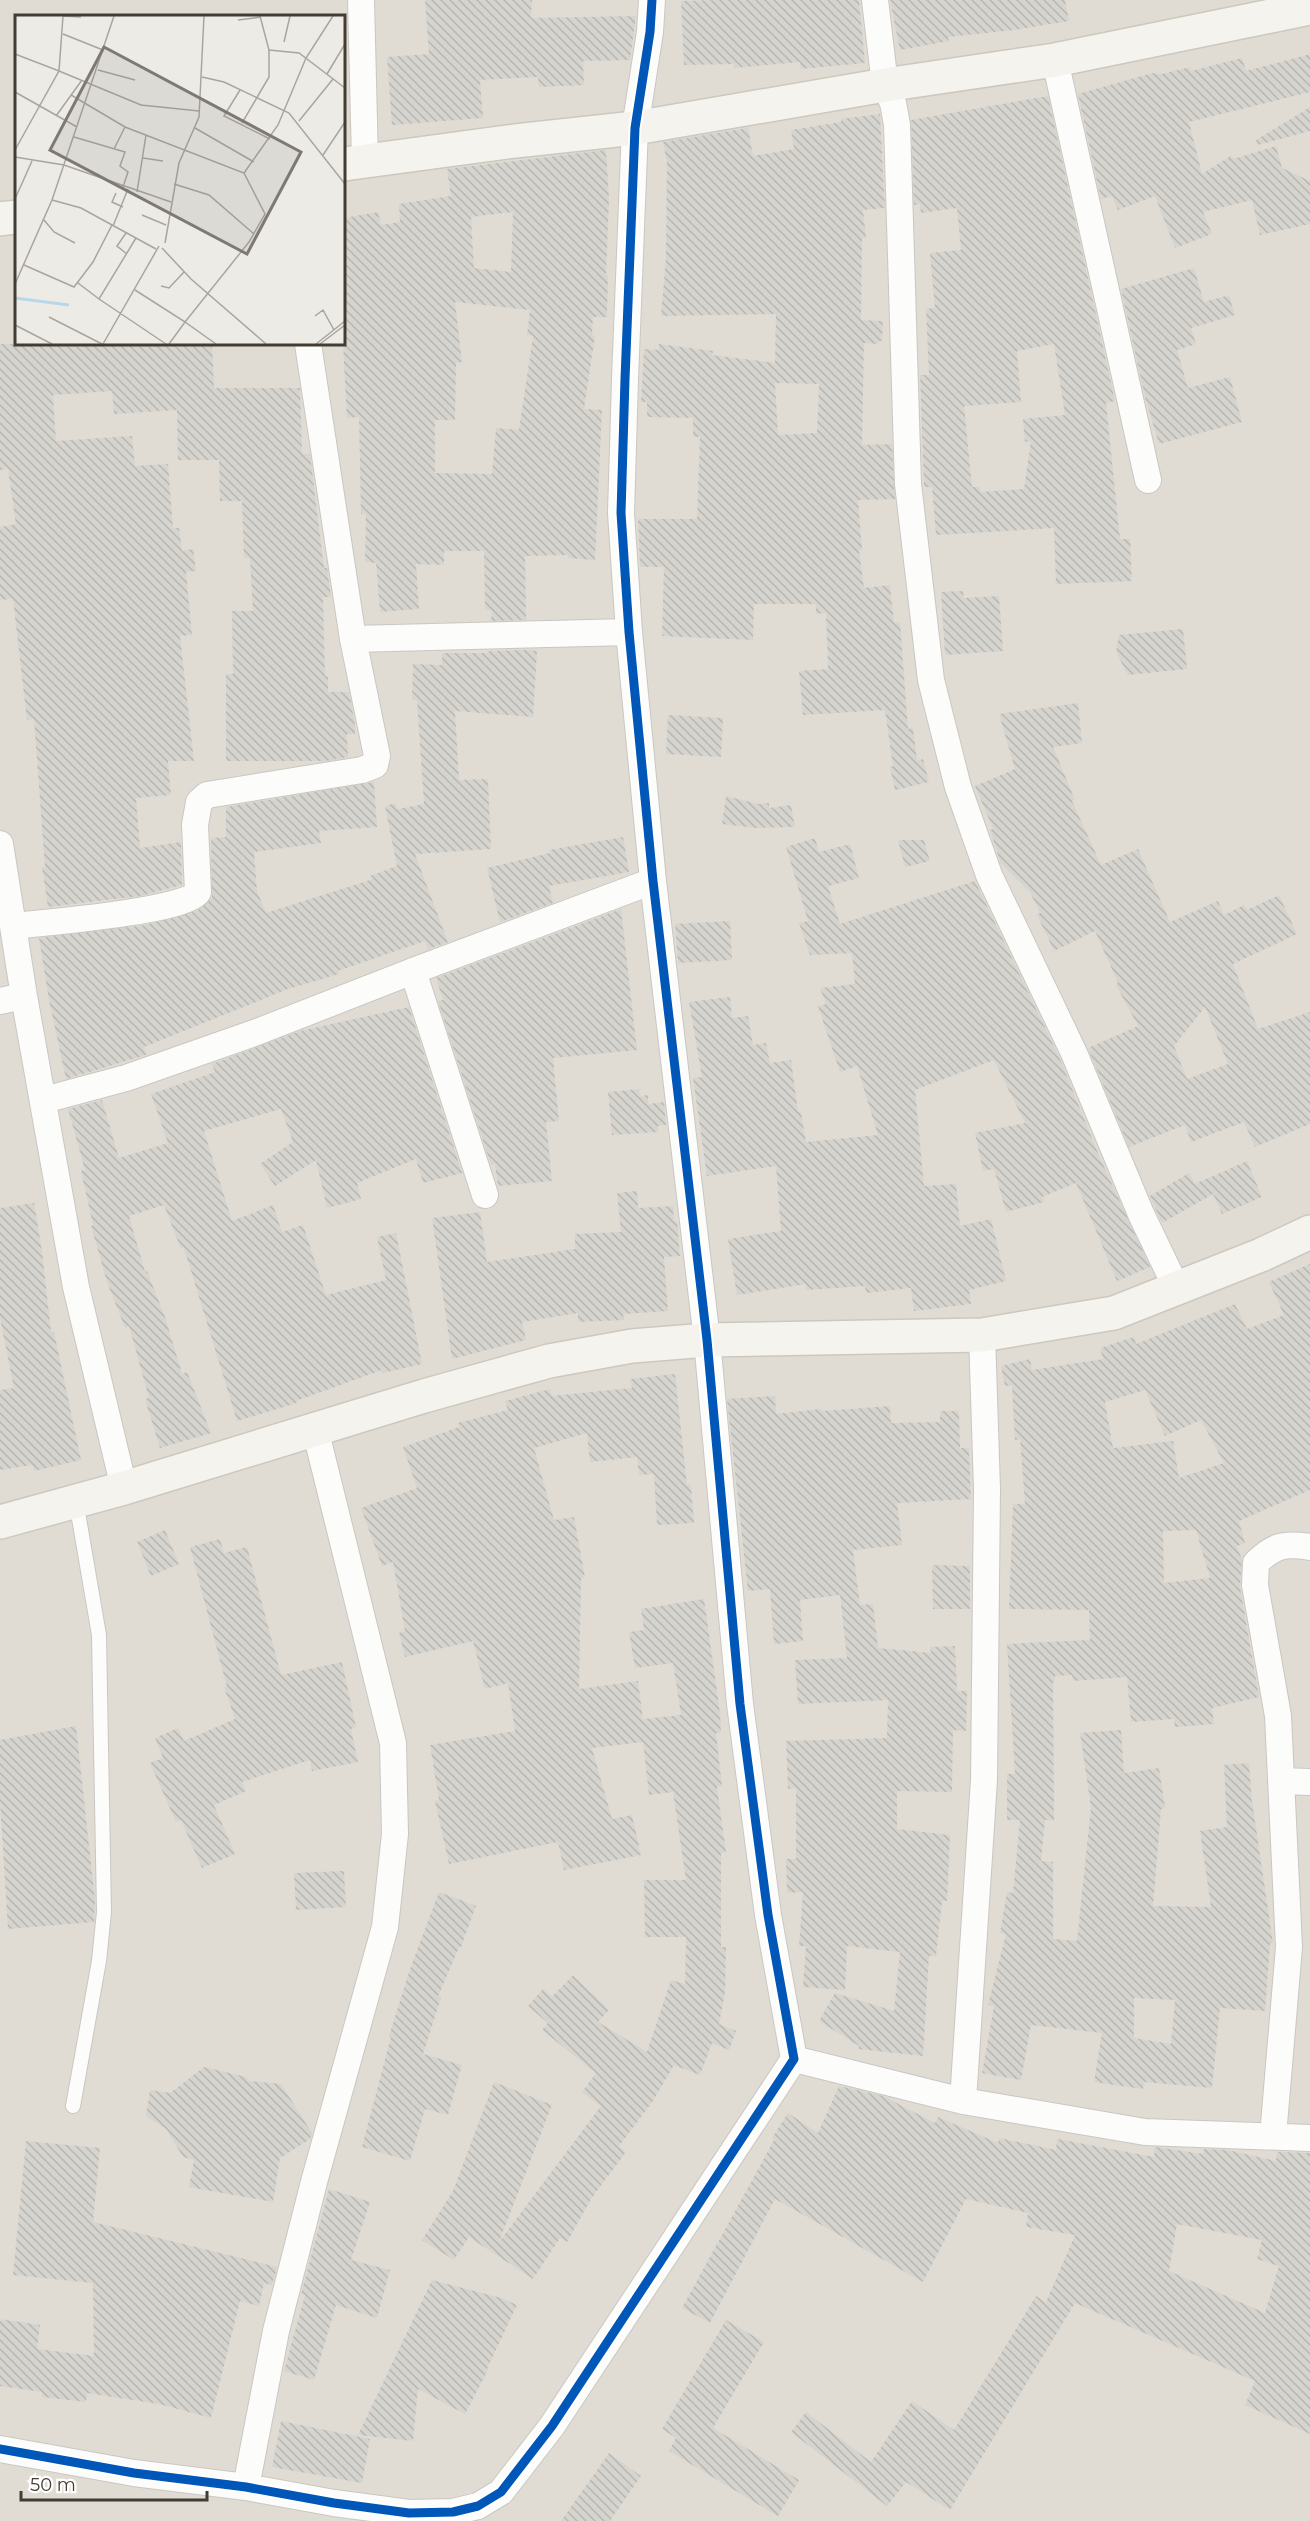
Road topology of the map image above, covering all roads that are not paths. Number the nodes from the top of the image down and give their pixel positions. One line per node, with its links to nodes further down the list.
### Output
1 (361, 0): 8 (street)
2 (652, 0): 7 (street)
3 (875, 0): 6 (street)
4 (1290, 7): 5 (street)
5 (1055, 60): 6 (street); 12 (street)
6 (885, 85): 7 (street); 23 (street)
7 (635, 128): 8 (street); 13 (street)
8 (354, 163)
9 (15, 217): 10 (street)
10 (0, 219)
11 (308, 345): 14 (street)
12 (1148, 480)
13 (629, 632): 14 (street); 16 (street)
14 (353, 639): 17 (street)
15 (0, 844): 17 (street)
16 (652, 881): 18 (street); 25 (street)
17 (13, 926): 19 (street)
18 (413, 970): 20 (street); 21 (street)
19 (12, 999): 20 (street)
20 (44, 1100): 27 (street)
21 (485, 1195)
22 (1310, 1232): 23 (street)
23 (1177, 1289): 24 (street)
24 (982, 1335): 25 (street); 34 (street)
25 (707, 1340): 26 (street); 33 (street)
26 (315, 1429): 27 (street); 39 (street)
27 (124, 1488): 28 (street)
28 (76, 1501): 29 (street); 35 (lane)
29 (0, 1522)
30 (1310, 1547): 31 (street)
31 (1281, 1781): 32 (street); 36 (street)
32 (1310, 1782)
33 (794, 2059): 34 (street); 39 (street)
34 (963, 2101): 36 (street)
35 (73, 2106)
36 (1273, 2136): 37 (street)
37 (1310, 2138)
38 (0, 2449): 39 (street)
39 (246, 2487)

